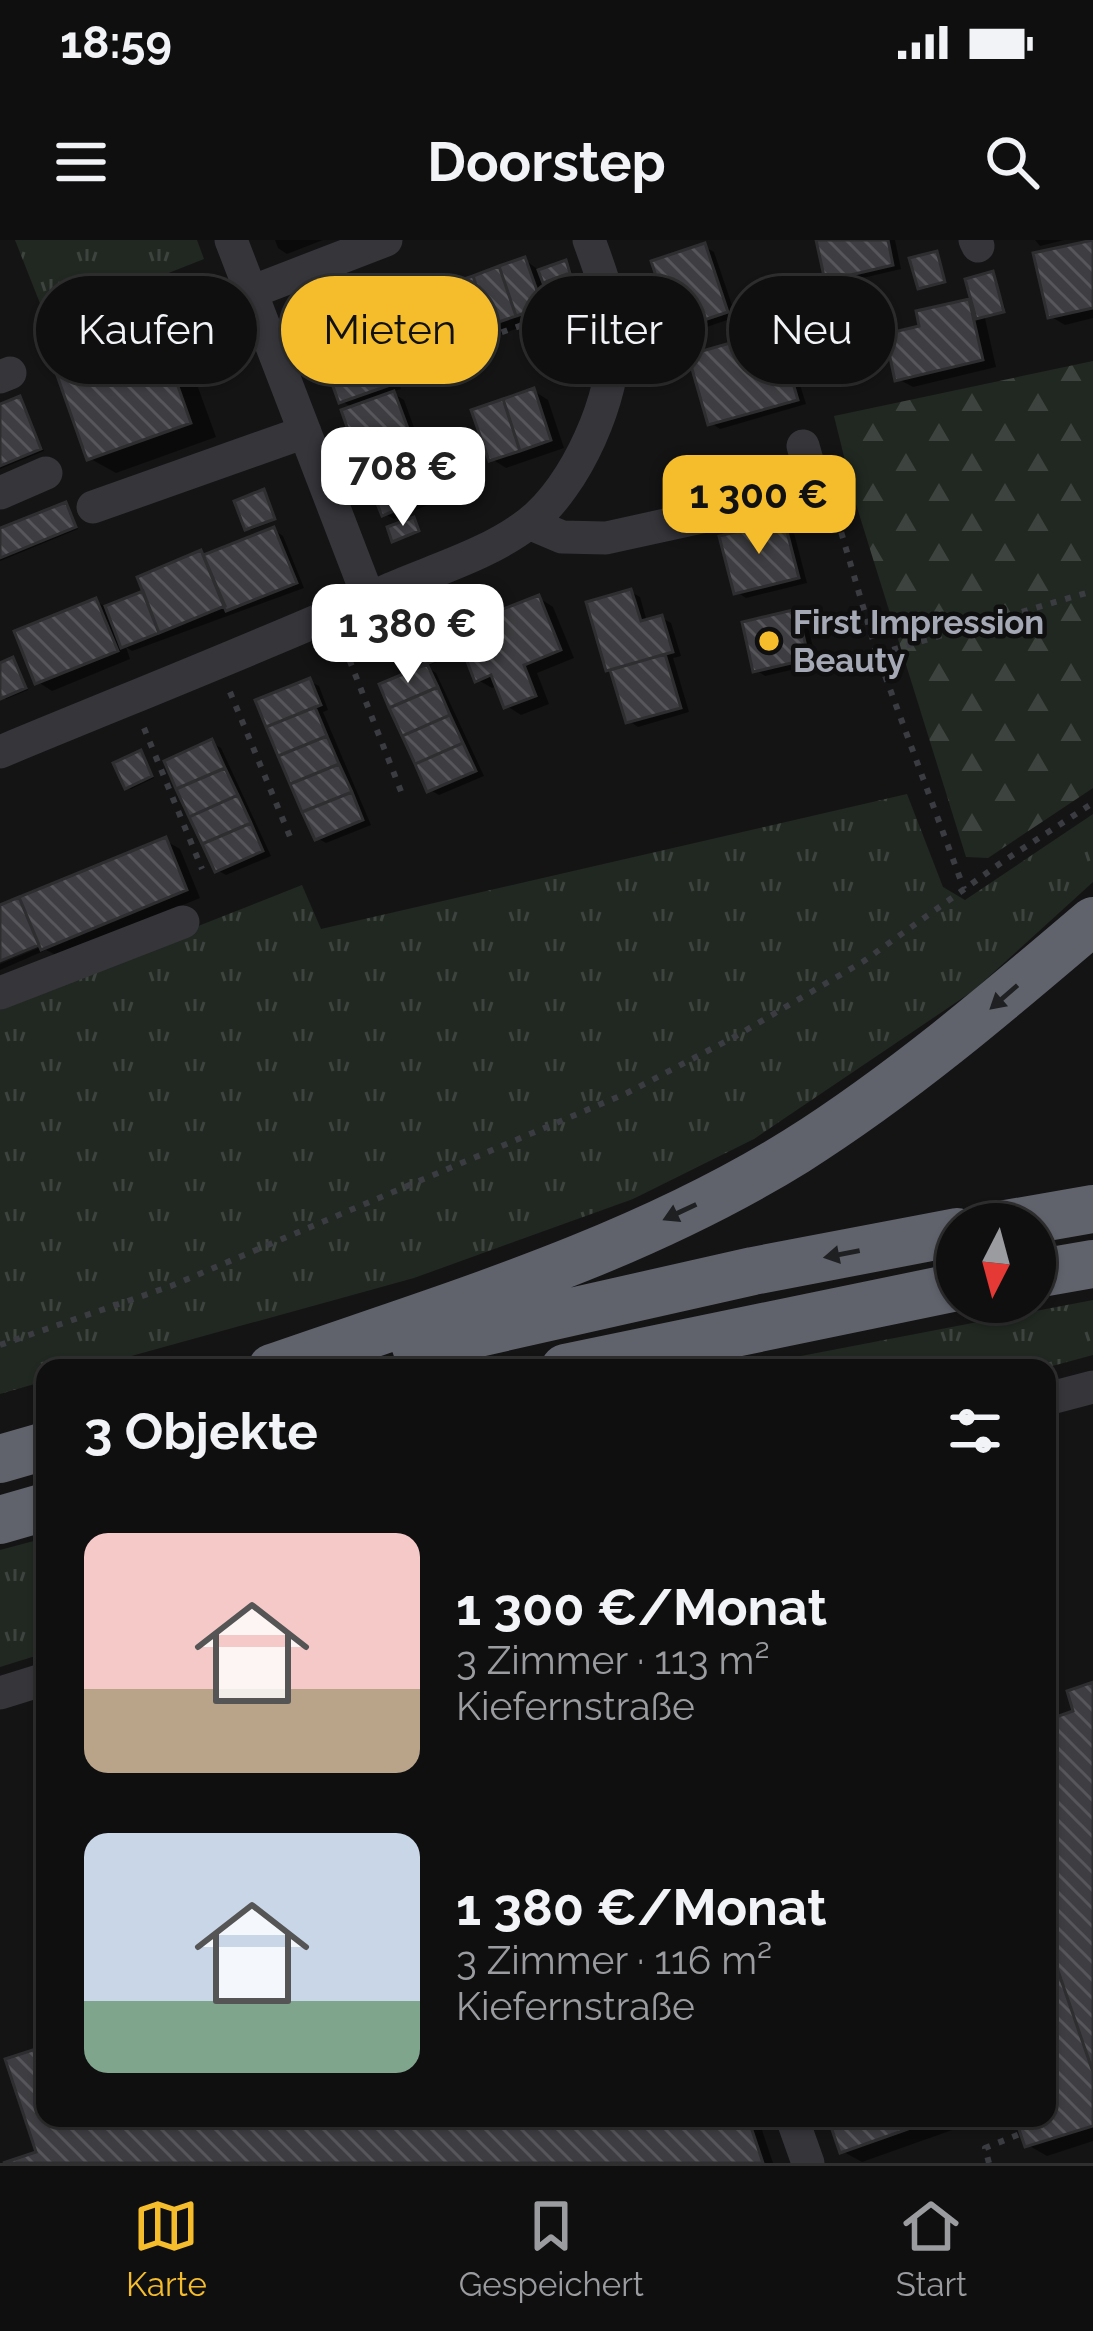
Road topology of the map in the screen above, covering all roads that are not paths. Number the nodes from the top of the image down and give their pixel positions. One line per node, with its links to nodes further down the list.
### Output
1 (231, 240): 4 (street)
2 (386, 240): 5 (street)
3 (589, 240): 12 (street)
4 (245, 276)
5 (257, 290)
6 (257, 308): 7 (street)
7 (304, 432): 11 (street); 13 (street)
8 (803, 446): 12 (street)
9 (46, 473): 10 (street)
10 (0, 493)
11 (93, 507)
12 (529, 523): 13 (street)
13 (368, 599): 14 (street)
14 (0, 752)
15 (1093, 921): 24 (highway, one-way to 24)
16 (183, 922): 17 (street)
17 (0, 993)
18 (1093, 1209): 19 (highway)
19 (1056, 1215)
20 (936, 1236): 25 (highway, one-way to 25)
21 (1093, 1264): 22 (highway)
22 (1056, 1270)
23 (936, 1291): 26 (highway)
24 (297, 1359)
25 (370, 1359)
26 (609, 1359)
27 (1093, 1387): 28 (street)
28 (1056, 1397)
29 (36, 1449): 30 (highway)
30 (0, 1460)
31 (36, 1510): 32 (highway)
32 (0, 1520)
33 (36, 1682): 34 (street)
34 (0, 1693)
35 (795, 2127): 36 (street)
36 (808, 2163)

